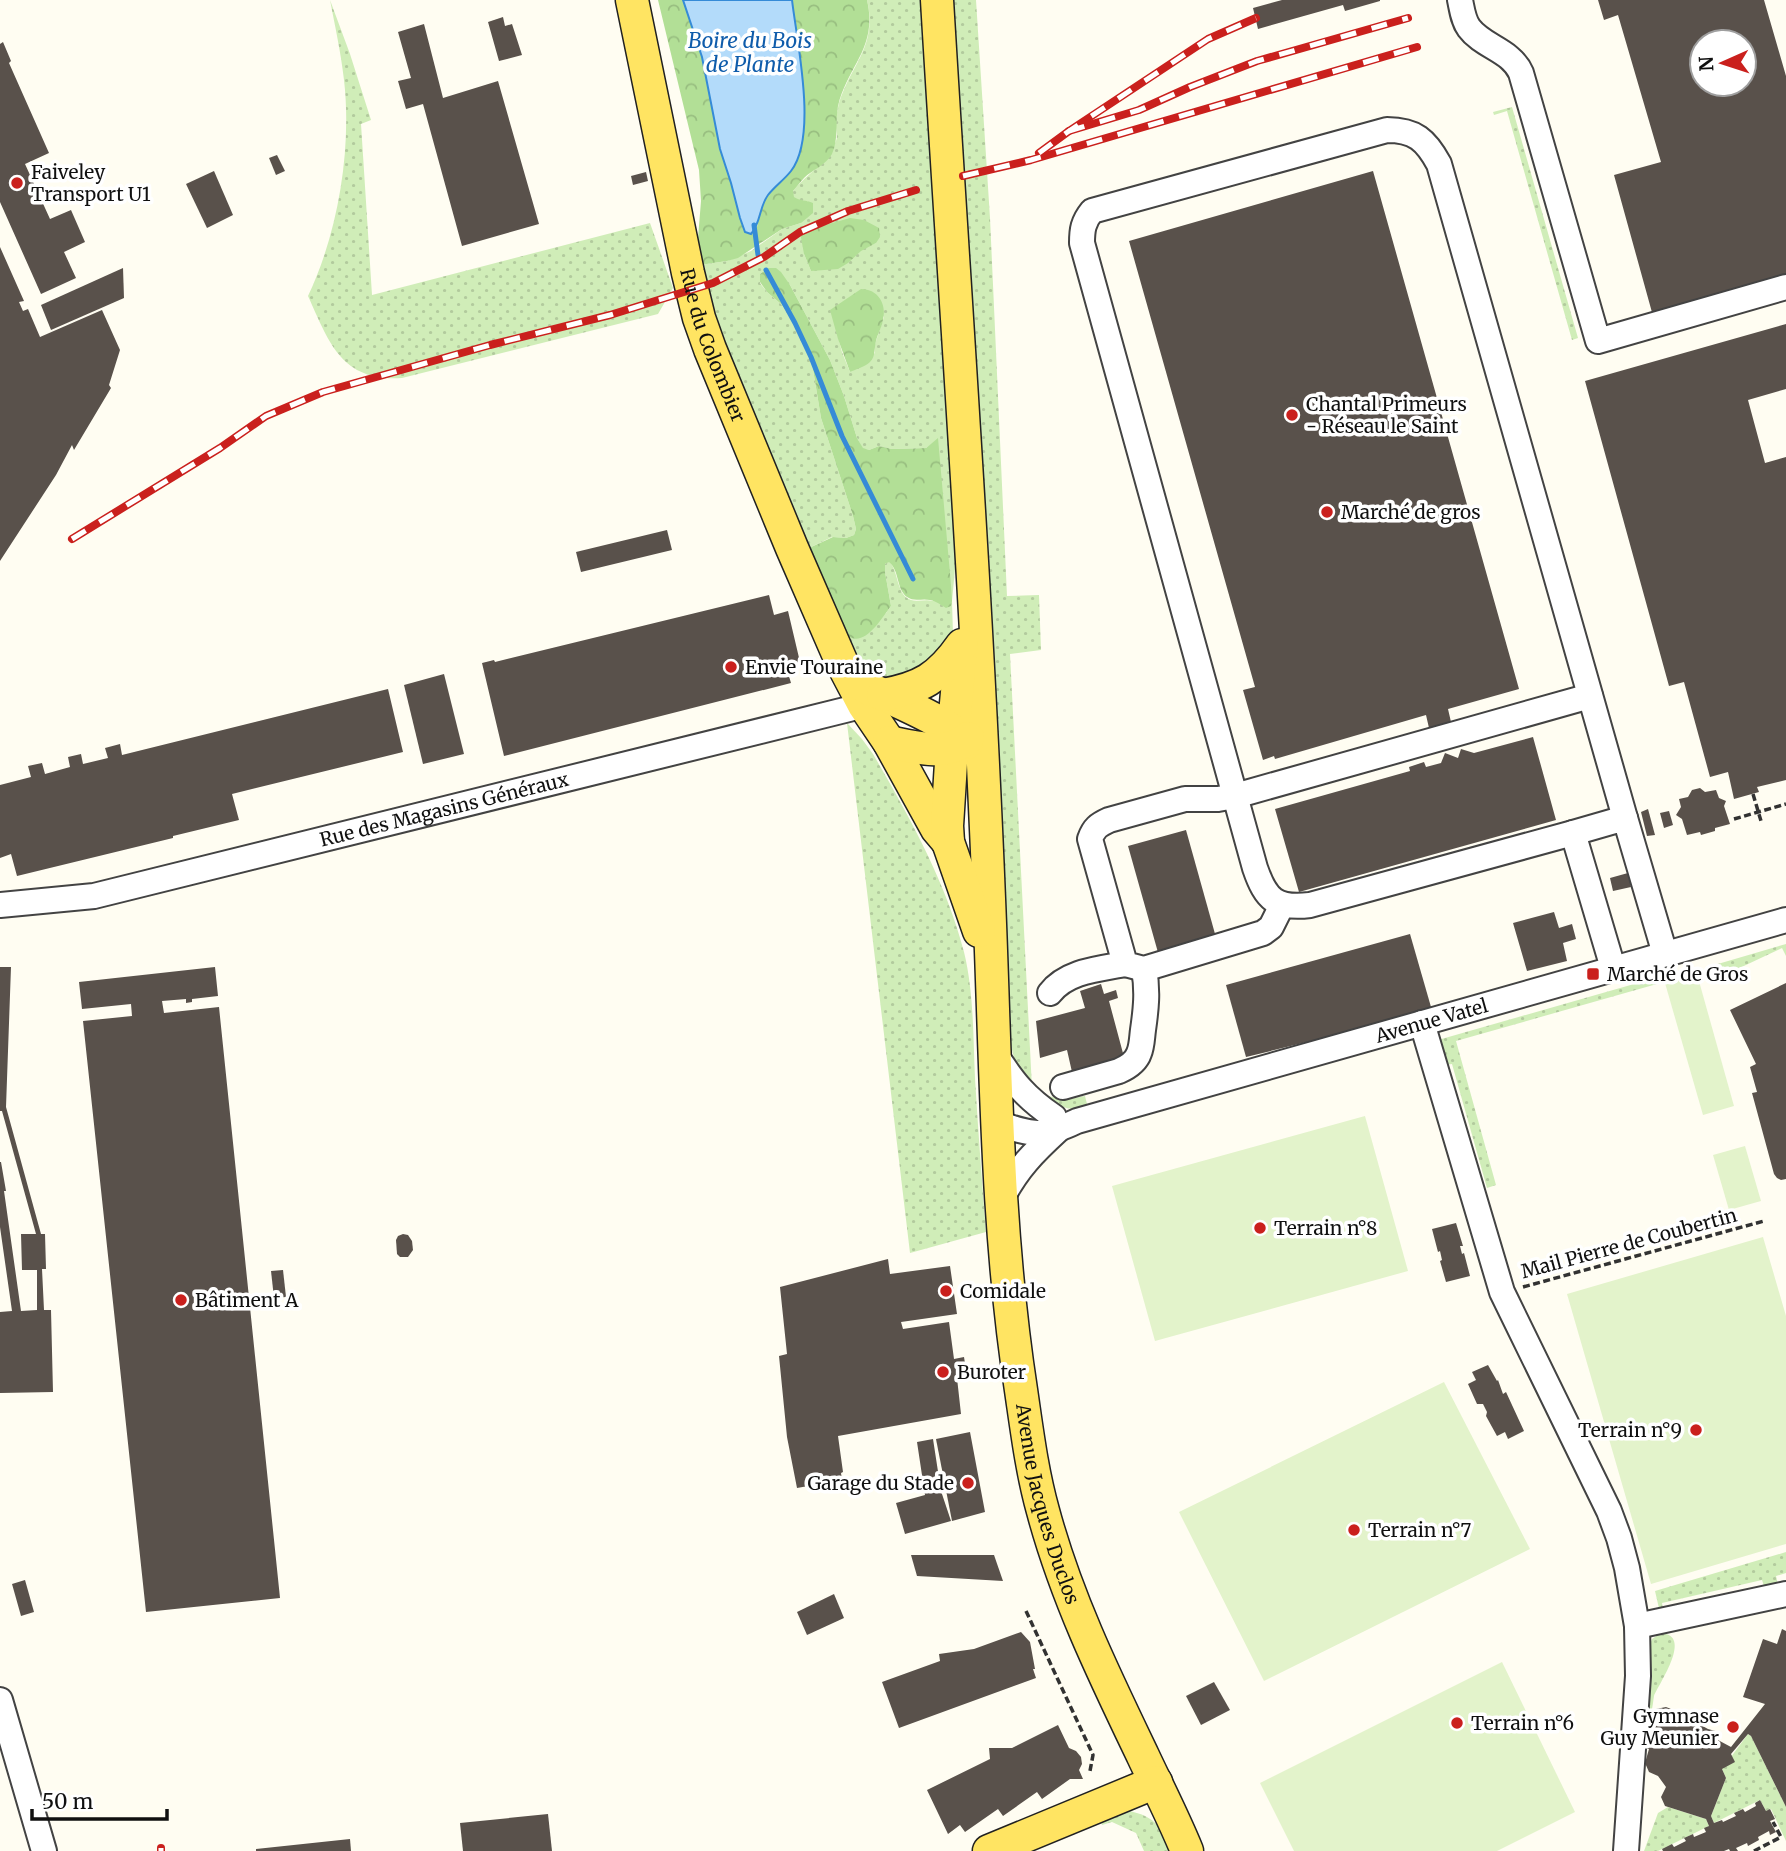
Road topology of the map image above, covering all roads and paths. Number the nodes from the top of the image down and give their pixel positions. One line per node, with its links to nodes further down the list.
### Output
1 (632, 0): 8 (main road, Rue du Colombier)
2 (937, 0): 5 (main road)
3 (1463, 1): 4 (street)
4 (1786, 287)
5 (970, 549): 6 (main road); 9 (main road)
6 (962, 645): 8 (main road); 9 (main road)
7 (1590, 696): 12 (street); 12 (street); 15 (street)
8 (873, 700): 9 (main road); 10 (main road, Rue du Colombier); 20 (street, Rue des Magasins Généraux)
9 (966, 741): 10 (main road); 19 (main road); 24 (main road)
10 (889, 742): 19 (main road, Rue du Colombier)
11 (1753, 794): 14 (path)
12 (1235, 796): 21 (street); 25 (street)
13 (1786, 804): 14 (path)
14 (1758, 812): 16 (path); 17 (path)
15 (1625, 818): 18 (street); 23 (street)
16 (1734, 819)
17 (1761, 821)
18 (1573, 833): 21 (street); 26 (street)
19 (948, 842): 24 (main road)
20 (0, 905)
21 (1282, 905): 25 (street)
22 (1786, 920): 23 (street, Avenue Vatel)
23 (1665, 954): 26 (street, Avenue Vatel)
24 (990, 966): 29 (main road, Avenue Jacques Duclos)
25 (1135, 967): 27 (street); 30 (street)
26 (1613, 968): 28 (street, Avenue Vatel)
27 (1050, 993)
28 (1422, 1023): 32 (street, Avenue Vatel); 35 (street)
29 (994, 1052): 31 (main road, Avenue Jacques Duclos); 32 (street)
30 (1063, 1087)
31 (997, 1123): 32 (street, Avenue Vatel); 33 (main road, Avenue Jacques Duclos)
32 (1063, 1123): 33 (street)
33 (1002, 1198): 41 (main road, Avenue Jacques Duclos)
34 (1764, 1221): 35 (path, Mail Pierre de Coubertin)
35 (1499, 1284): 38 (street)
36 (1786, 1594): 38 (street)
37 (1026, 1611): 40 (path)
38 (1637, 1626): 46 (street)
39 (0, 1700): 43 (street)
40 (1090, 1771)
41 (1156, 1782): 44 (main road); 45 (main road, Avenue Jacques Duclos)
42 (1773, 1822): 47 (path)
43 (44, 1851)
44 (989, 1851)
45 (1187, 1851)
46 (1626, 1851)
47 (1754, 1851)

